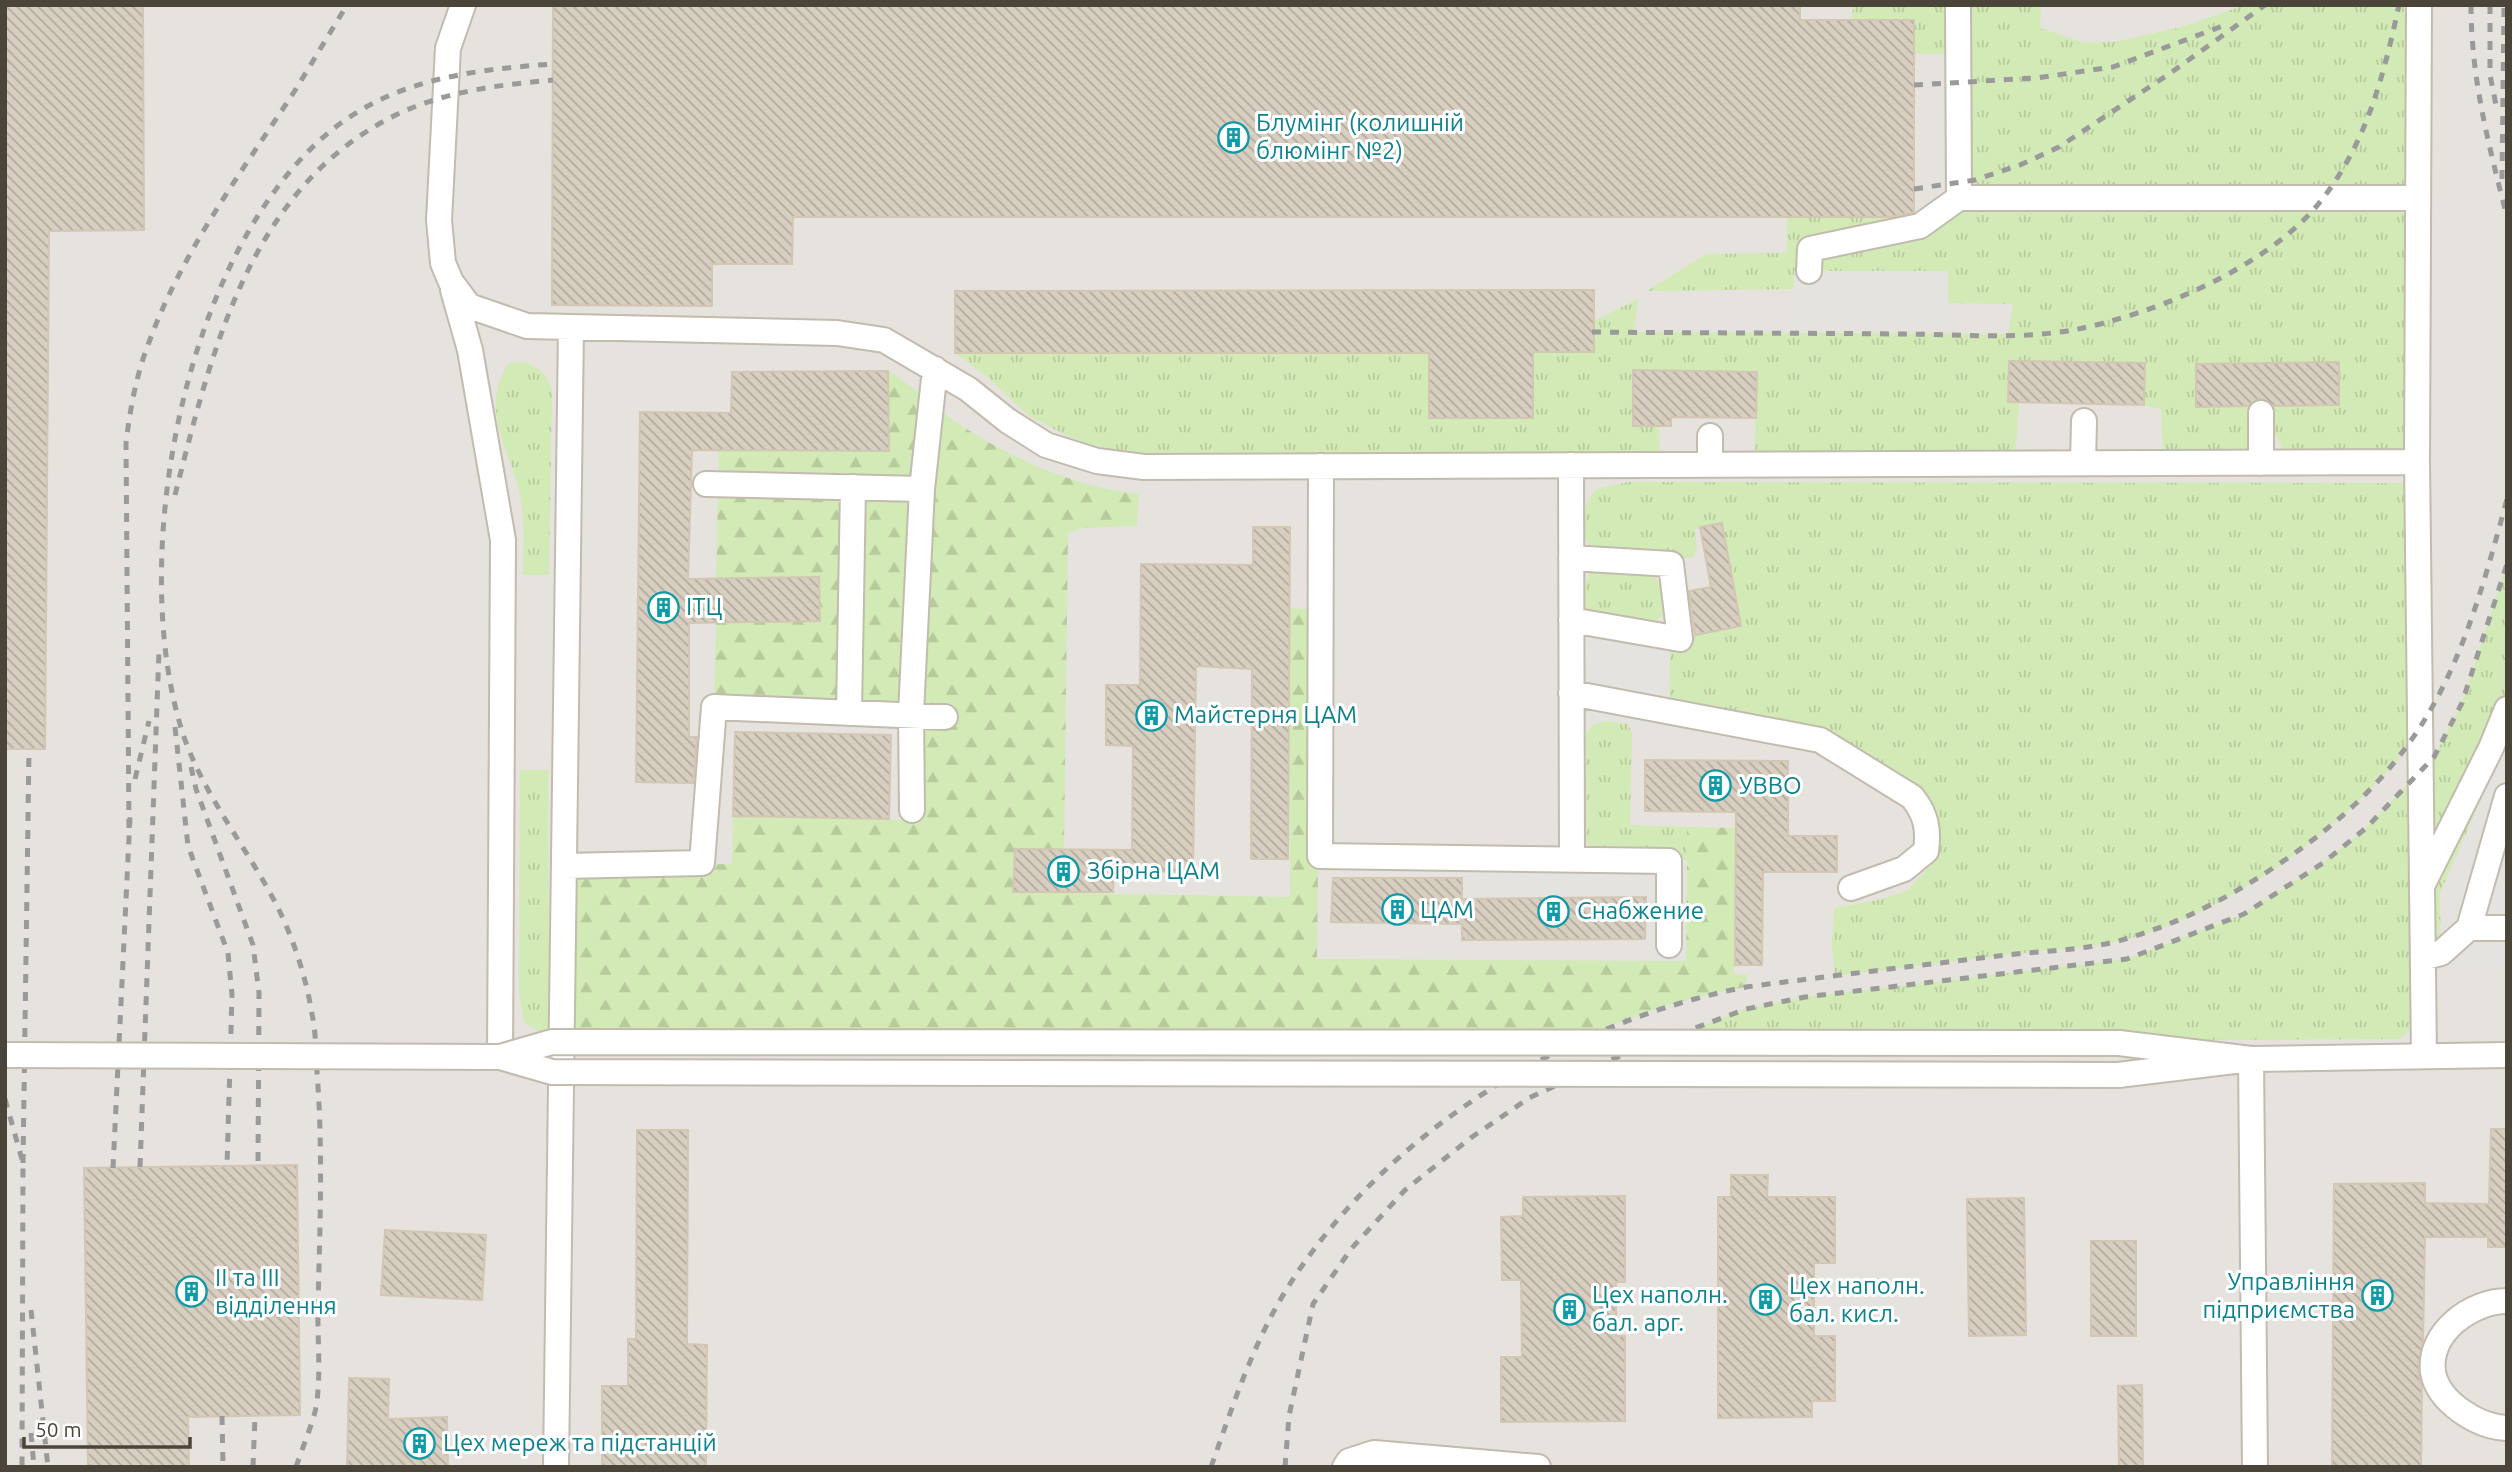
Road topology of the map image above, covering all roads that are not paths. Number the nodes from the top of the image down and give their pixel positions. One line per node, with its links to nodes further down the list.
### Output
1 (463, 5): 7 (street)
2 (1958, 5): 4 (street)
3 (2419, 5): 5 (street)
4 (1959, 198): 5 (street); 6 (street)
5 (2418, 198): 13 (street)
6 (1809, 271)
7 (451, 282): 8 (street); 42 (street)
8 (571, 327): 9 (street); 32 (street)
9 (935, 369): 18 (street); 21 (street)
10 (2261, 413): 15 (street)
11 (2084, 421): 14 (street)
12 (1710, 436): 17 (street)
13 (2417, 462): 15 (street); 33 (street)
14 (2083, 463): 15 (street); 17 (street)
15 (2262, 463)
16 (1571, 465): 17 (street); 18 (street); 22 (street)
17 (1710, 465)
18 (1321, 466): 31 (street)
19 (706, 484): 20 (street)
20 (853, 487): 21 (street); 26 (street)
21 (922, 489): 27 (street)
22 (1571, 558): 23 (street); 23 (street)
23 (1571, 620): 24 (street)
24 (1571, 693): 31 (street); 34 (street)
25 (2507, 709): 33 (street)
26 (849, 713): 27 (street); 32 (street)
27 (911, 714): 28 (street); 30 (street)
28 (946, 716)
29 (2507, 796): 35 (street)
30 (912, 810)
31 (1572, 858): 37 (street)
32 (564, 866): 46 (street)
33 (2422, 887): 38 (street)
34 (1851, 888)
35 (2469, 928): 36 (street); 38 (street)
36 (2507, 928)
37 (1669, 945)
38 (2423, 958): 41 (street)
39 (5, 1055): 42 (street, bridge)
40 (2507, 1055): 41 (street)
41 (2424, 1056): 43 (street)
42 (500, 1057): 43 (street, bridge); 43 (street, bridge)
43 (2251, 1059): 49 (street)
44 (2507, 1301): 45 (street)
45 (2507, 1428)
46 (556, 1467)
47 (1345, 1467): 48 (street)
48 (1538, 1467)
49 (2255, 1467)

